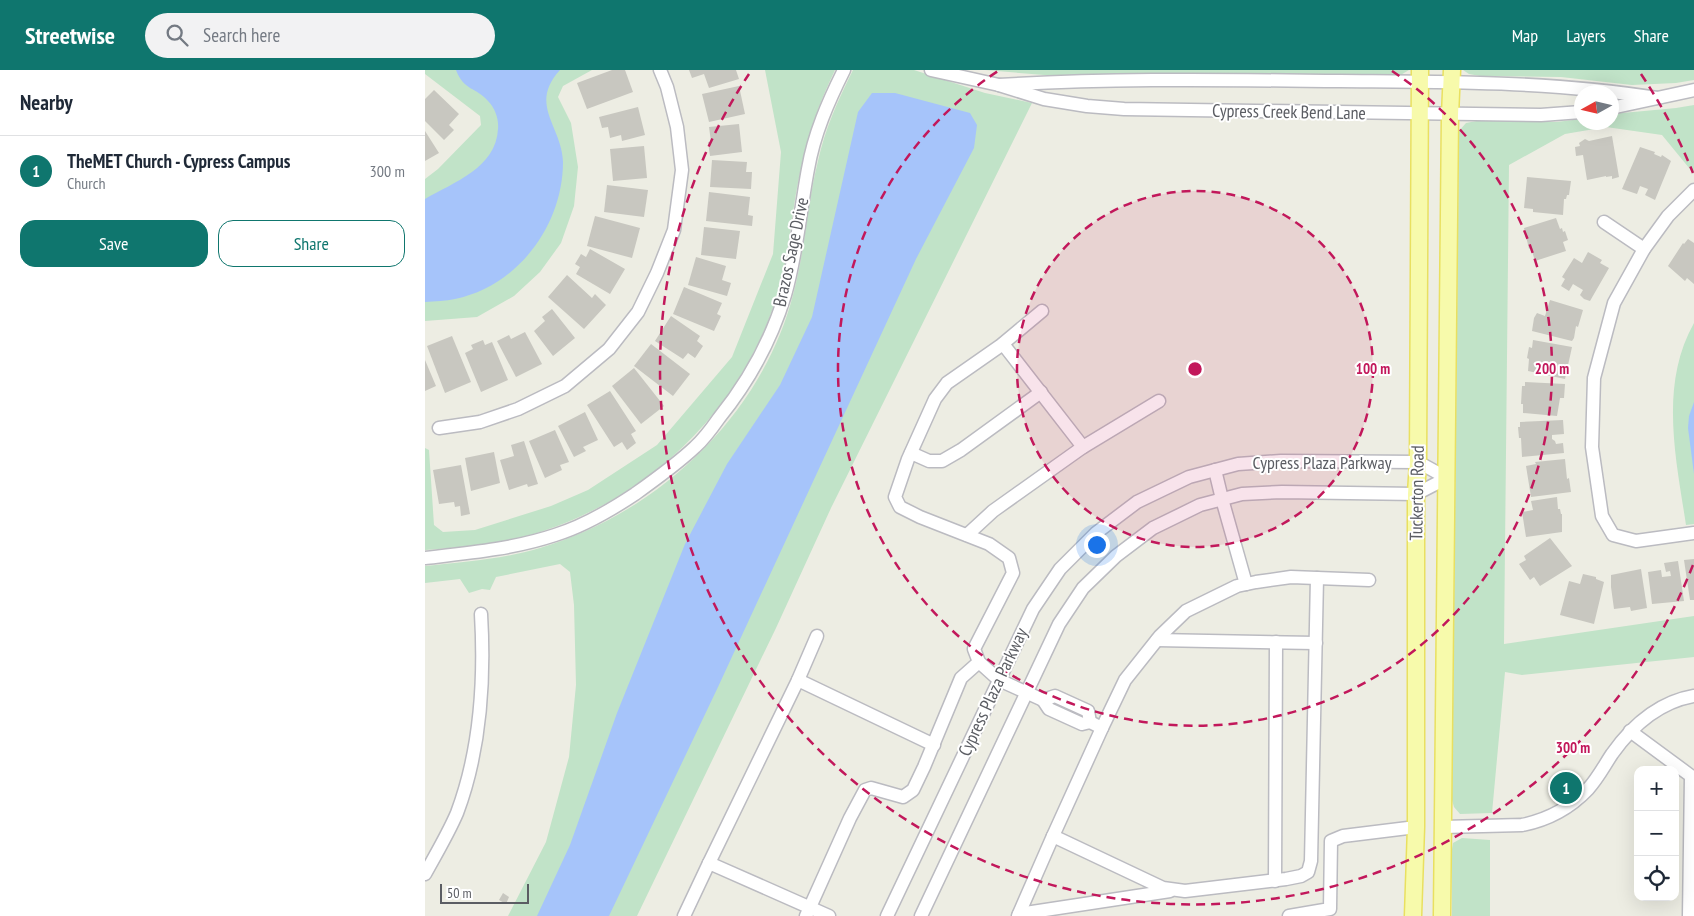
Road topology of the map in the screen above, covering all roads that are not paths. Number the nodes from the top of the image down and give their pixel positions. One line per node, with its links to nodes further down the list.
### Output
1 (660, 70): 22 (street)
2 (844, 70): 32 (street, Brazos Sage Drive)
3 (931, 70): 8 (street, Cypress Creek Bend Lane)
4 (1087, 75): 5 (street, Cypress Creek Bend Lane); 8 (street, Cypress Creek Bend Lane)
5 (1189, 75): 6 (street, Cypress Creek Bend Lane)
6 (1419, 76): 7 (street, Cypress Creek Bend Lane); 12 (main road, Tuckerton Road)
7 (1452, 77): 10 (street, Cypress Creek Bend Lane); 14 (main road, Tuckerton Road)
8 (999, 85): 12 (street, Cypress Creek Bend Lane)
9 (1694, 90): 10 (street, Cypress Creek Bend Lane)
10 (1657, 98): 11 (street, Cypress Creek Bend Lane)
11 (1619, 106)
12 (1419, 113): 14 (street, Cypress Creek Bend Lane); 25 (main road, Tuckerton Road)
13 (1574, 113): 14 (street, Cypress Creek Bend Lane)
14 (1450, 115): 27 (main road, Tuckerton Road)
15 (1694, 190): 17 (street)
16 (1604, 222): 17 (street)
17 (1644, 249): 30 (street)
18 (1042, 311): 19 (street)
19 (1003, 344): 20 (street); 24 (street)
20 (1041, 392): 23 (street); 24 (street)
21 (1159, 400): 23 (street)
22 (439, 428)
23 (1083, 447): 31 (street)
24 (911, 453): 31 (street)
25 (1418, 462): 26 (street, Cypress Plaza Parkway); 27 (street, Cypress Plaza Parkway); 28 (main road, Tuckerton Road)
26 (1215, 470): 29 (street); 43 (street, Cypress Plaza Parkway)
27 (1447, 478): 28 (street, Cypress Plaza Parkway); 51 (main road, Tuckerton Road)
28 (1416, 494): 29 (street, Cypress Plaza Parkway); 50 (main road, Tuckerton Road)
29 (1222, 499): 35 (street); 44 (street, Cypress Plaza Parkway)
30 (1694, 533)
31 (967, 535): 41 (street)
32 (425, 558)
33 (1317, 578): 34 (street); 35 (street); 40 (street)
34 (1369, 580)
35 (1246, 584): 38 (street)
36 (481, 614): 54 (street)
37 (817, 636): 42 (street)
38 (1157, 640): 39 (street); 46 (street)
39 (1276, 642): 40 (street); 55 (street)
40 (1316, 643): 55 (street)
41 (979, 662): 43 (street); 48 (street)
42 (798, 680): 48 (street); 53 (street)
43 (999, 680): 44 (street); 62 (street, Cypress Plaza Parkway)
44 (1026, 694): 46 (street); 63 (street, Cypress Plaza Parkway)
45 (1694, 696): 47 (street)
46 (1102, 728): 52 (street)
47 (1630, 731): 49 (street); 51 (street)
48 (934, 745): 57 (street)
49 (1693, 776): 67 (street)
50 (1416, 827): 51 (main road); 58 (street); 65 (main road, Tuckerton Road)
51 (1443, 827): 66 (main road, Tuckerton Road)
52 (1053, 836): 56 (street); 59 (street)
53 (709, 863): 57 (street); 60 (street)
54 (425, 874)
55 (1275, 880): 56 (street)
56 (1173, 891): 59 (street)
57 (808, 912): 61 (street)
58 (1330, 912): 64 (street)
59 (1019, 915)
60 (684, 916)
61 (829, 916)
62 (887, 916)
63 (921, 916)
64 (1289, 916)
65 (1413, 916)
66 (1442, 916)
67 (1689, 916)

